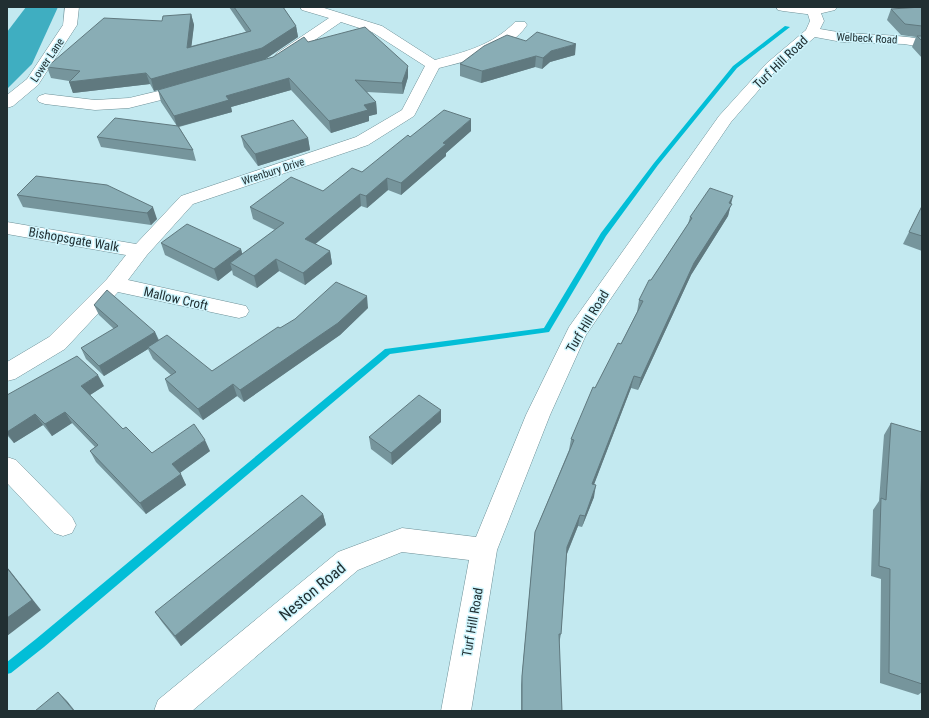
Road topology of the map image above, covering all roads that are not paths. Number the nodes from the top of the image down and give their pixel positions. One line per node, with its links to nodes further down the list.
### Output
1 (72, 7): 12 (street, Lower Lane)
2 (307, 7): 4 (street)
3 (783, 7): 5 (street, Welbeck Road)
4 (340, 17): 8 (street); 9 (street)
5 (819, 17): 7 (street, Welbeck Road); 20 (street, Turf Hill Road)
6 (520, 25): 9 (street)
7 (922, 43)
8 (270, 64)
9 (433, 64): 14 (street, Wrenbury Drive)
10 (199, 85): 11 (street)
11 (45, 99)
12 (7, 103)
13 (7, 228): 14 (street, Bishopsgate Walk)
14 (140, 251): 15 (street, Wrenbury Drive)
15 (114, 284): 16 (street, Mallow Croft); 17 (street, Wrenbury Drive)
16 (239, 311)
17 (7, 373)
18 (7, 467): 19 (street)
19 (63, 524)
20 (484, 550): 21 (street, Neston Road); 22 (street, Turf Hill Road)
21 (169, 711)
22 (456, 711)

